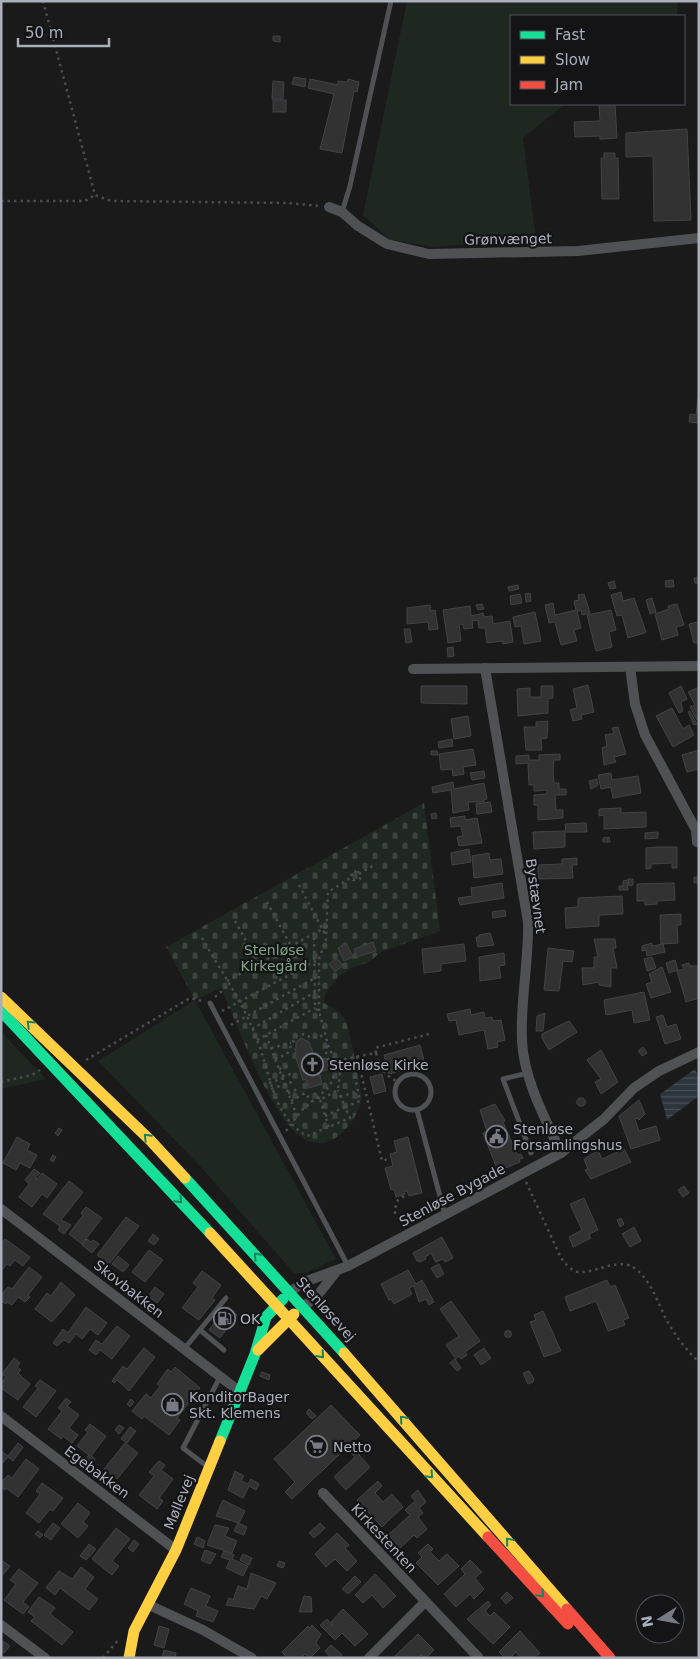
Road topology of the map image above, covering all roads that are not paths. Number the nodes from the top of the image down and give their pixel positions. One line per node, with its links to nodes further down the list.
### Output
1 (390, 1): 3 (lane)
2 (329, 207): 3 (street, Grønvænget)
3 (342, 212): 4 (street, Grønvænget)
4 (699, 238)
5 (699, 666): 6 (street)
6 (630, 667): 7 (street); 9 (street)
7 (486, 668): 8 (street); 14 (street, Bystævnet)
8 (413, 670)
9 (697, 842)
10 (1, 997): 22 (street, Stenløsevej, one-way to 10)
11 (210, 1003): 20 (lane)
12 (1, 1011): 24 (street, one-way to 24)
13 (699, 1052): 17 (street, Stenløse Bygade)
14 (528, 1073): 16 (lane); 17 (street, Bystævnet)
15 (417, 1110): 15 (lane); 19 (lane)
16 (532, 1153)
17 (561, 1153): 19 (street, Stenløse Bygade)
18 (1, 1209): 28 (street, Skovbakken)
19 (445, 1215): 20 (street, Stenløse Bygade)
20 (348, 1266): 21 (street, Stenløse Bygade)
21 (336, 1271): 22 (street, Stenløse Bygade); 25 (street)
22 (290, 1292): 24 (street, Møllevej); 25 (street, Stenløsevej)
23 (226, 1298): 27 (lane)
24 (276, 1305): 26 (street); 30 (street, Møllevej)
25 (303, 1307): 26 (street, Møllevej); 46 (street, Stenløsevej, one-way to 25)
26 (288, 1318): 30 (street, Møllevej); 45 (street, one-way to 45)
27 (200, 1330): 28 (lane); 29 (lane)
28 (184, 1349): 31 (street, Skovbakken)
29 (224, 1350)
30 (255, 1354): 32 (street, Møllevej)
31 (220, 1376): 32 (street, Skovbakken); 34 (lane)
32 (240, 1391): 34 (street, Møllevej)
33 (1, 1416): 36 (street, Egebakken)
34 (209, 1467): 36 (street, Møllevej)
35 (323, 1493): 37 (street, Kirkestenten)
36 (176, 1550): 38 (street, Møllevej)
37 (426, 1602): 40 (street, Kirkestenten); 44 (street)
38 (149, 1605): 42 (street, Møllevej); 43 (street)
39 (1, 1625): 41 (street)
40 (478, 1657)
41 (45, 1658)
42 (129, 1658)
43 (252, 1658)
44 (369, 1658)
45 (599, 1658)
46 (610, 1658)

